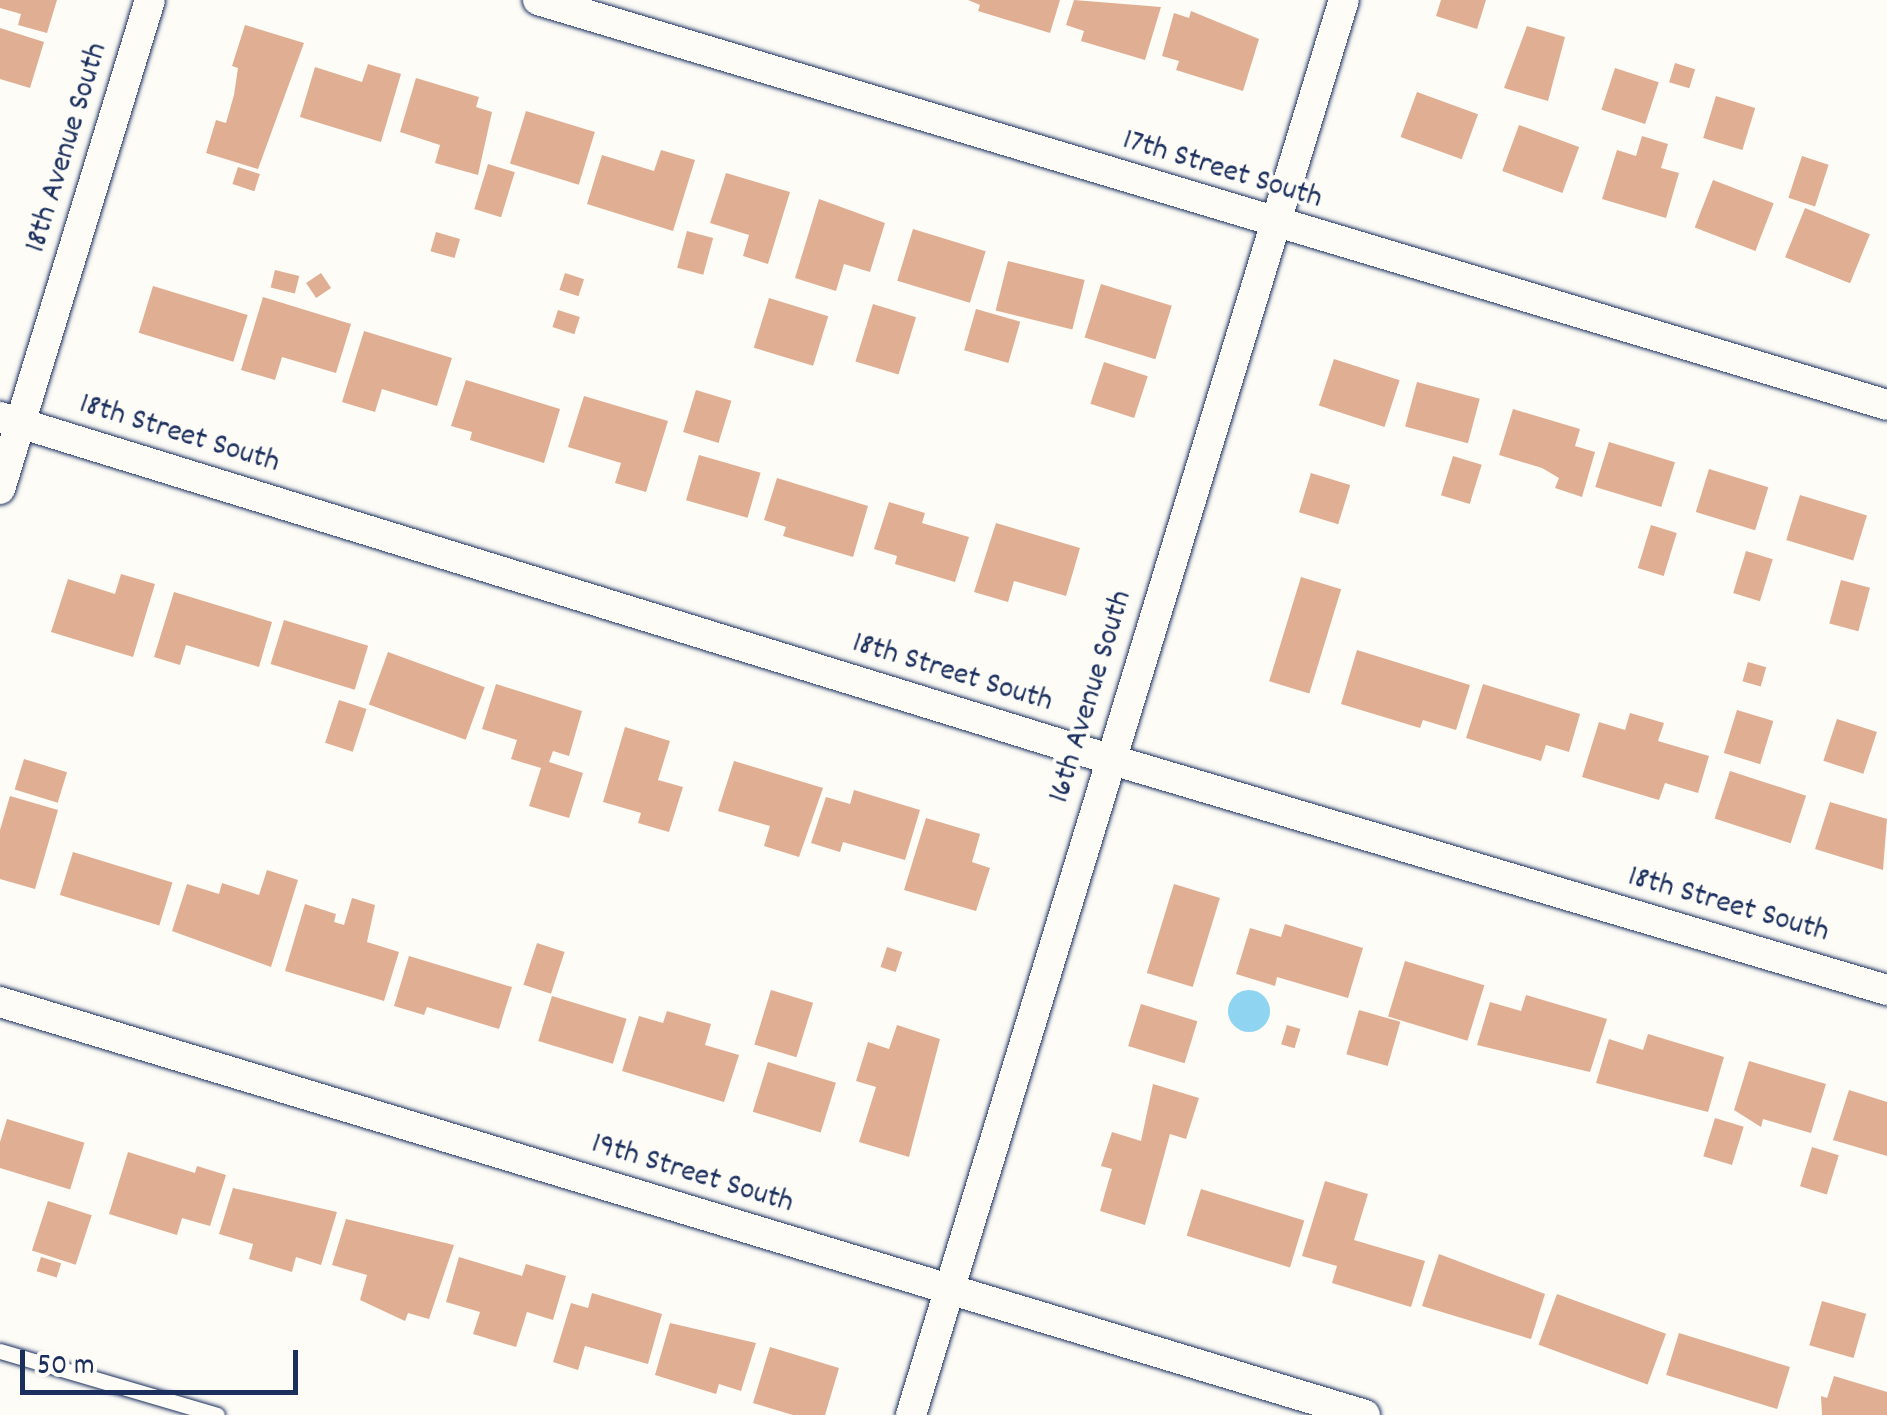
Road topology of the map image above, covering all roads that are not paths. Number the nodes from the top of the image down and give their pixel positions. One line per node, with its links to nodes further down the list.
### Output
1 (150, 0): 6 (street, 18th Avenue South)
2 (538, 0): 4 (street, 17th Street South)
3 (1344, 0): 4 (street, 16th Avenue South)
4 (1274, 224): 5 (street, 17th Street South); 8 (street, 16th Avenue South)
5 (1887, 405)
6 (10, 420): 7 (street, 18th Avenue South); 8 (street, 18th Street South)
7 (0, 489)
8 (1108, 759): 9 (street, 18th Street South); 11 (street, 16th Avenue South)
9 (1887, 990)
10 (0, 1002): 11 (street, 19th Street South)
11 (950, 1290): 14 (street, 16th Avenue South); 15 (street, 19th Street South)
12 (0, 1351): 13 (lane)
13 (217, 1415)
14 (911, 1415)
15 (1365, 1415)

